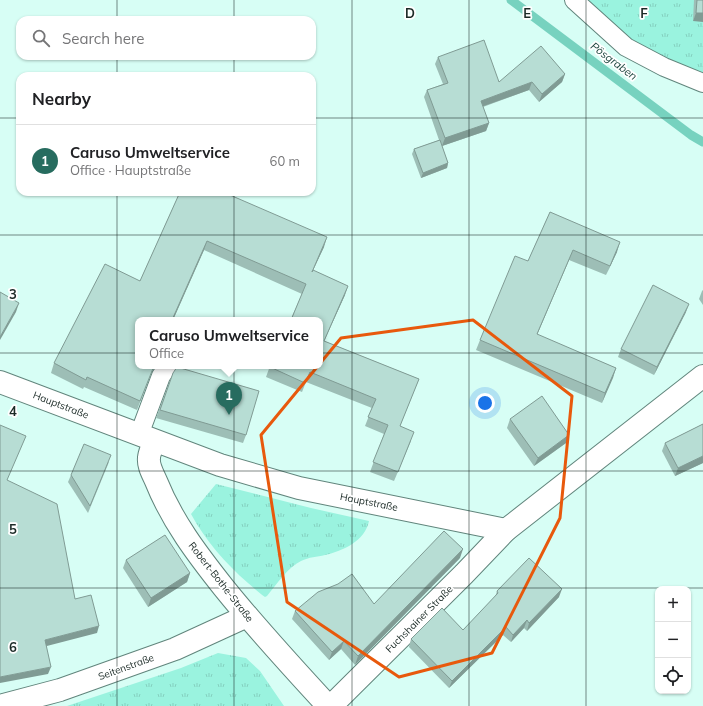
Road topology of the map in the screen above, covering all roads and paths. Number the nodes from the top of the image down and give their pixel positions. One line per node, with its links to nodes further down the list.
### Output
1 (574, 0): 2 (lane)
2 (703, 83)
3 (166, 369): 6 (lane)
4 (703, 376): 7 (street)
5 (0, 382): 6 (street, Hauptstraße)
6 (147, 438): 7 (street, Hauptstraße); 8 (street, Robert-Bothe-Straße)
7 (506, 530): 10 (street, Fuchshainer Straße)
8 (247, 616): 9 (street, Seitenstraße); 10 (street, Robert-Bothe-Straße)
9 (0, 706)
10 (330, 706)

